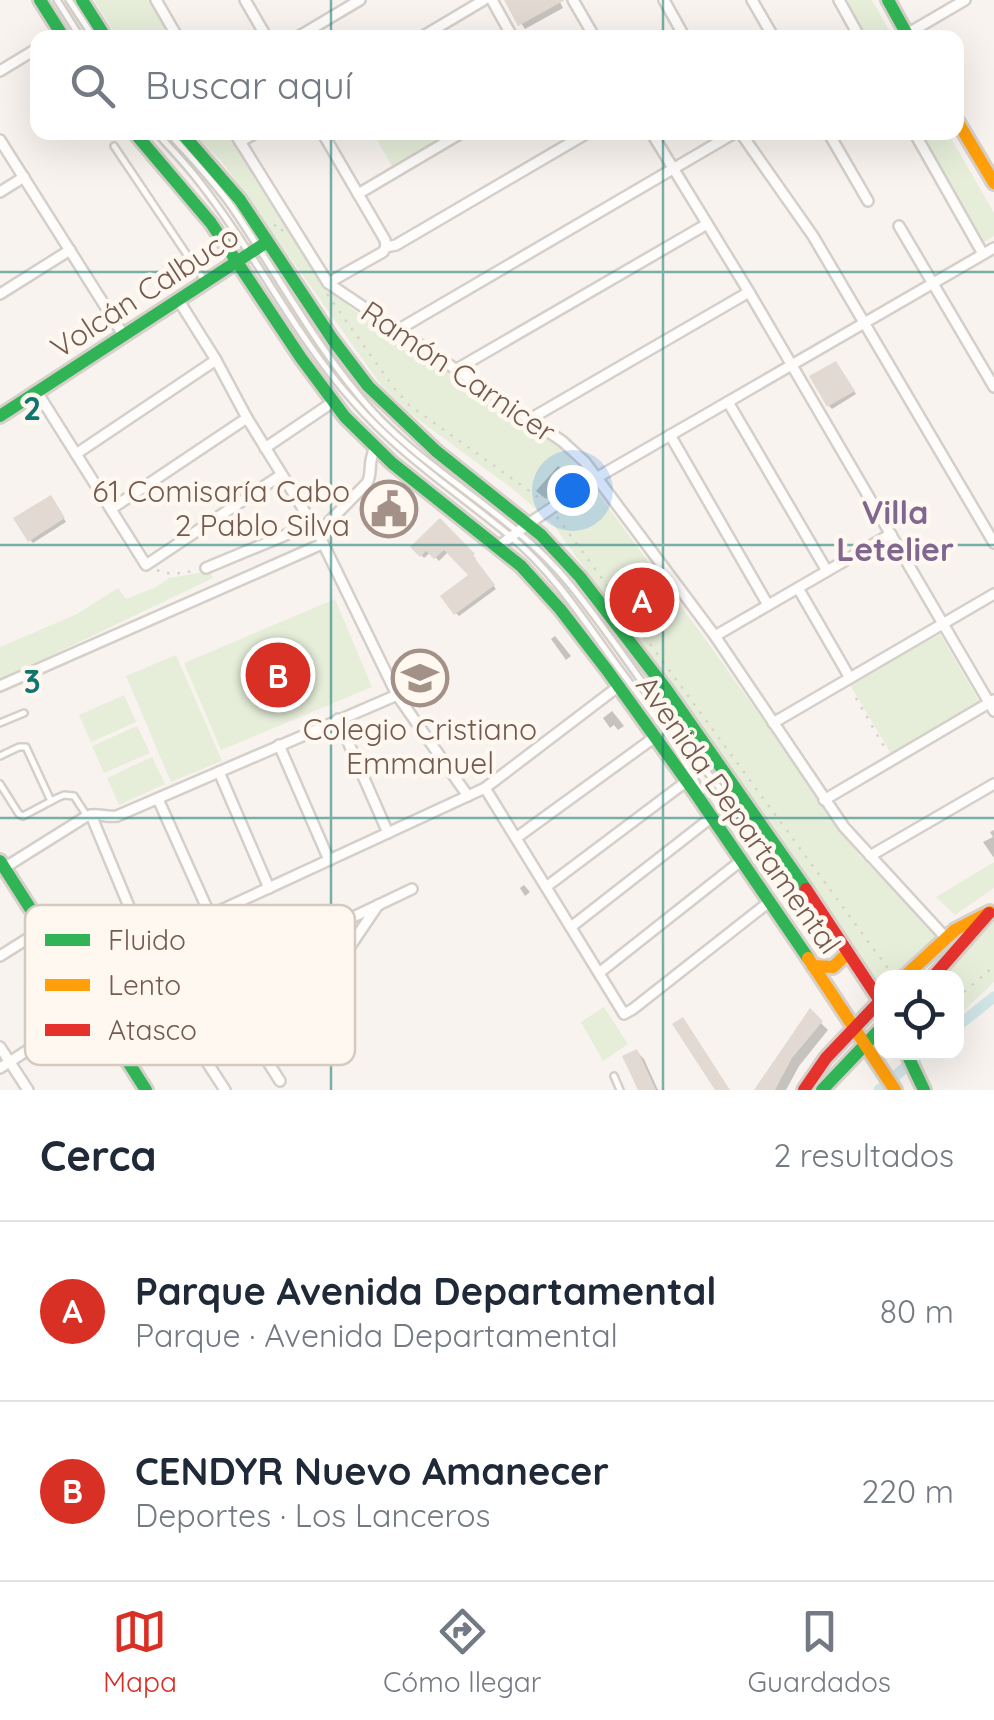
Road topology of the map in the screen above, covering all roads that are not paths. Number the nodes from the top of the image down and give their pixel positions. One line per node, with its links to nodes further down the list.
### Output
1 (40, 0): 16 (main road)
2 (57, 0): 17 (lane)
3 (69, 0): 18 (lane)
4 (82, 0): 19 (main road)
5 (156, 0): 20 (street)
6 (245, 0): 21 (street)
7 (360, 0): 22 (street)
8 (484, 0): 23 (street)
9 (492, 0): 24 (street)
10 (573, 0): 25 (street)
11 (664, 0): 26 (street)
12 (752, 0): 27 (street)
13 (839, 0): 28 (street)
14 (888, 0): 29 (main road)
15 (965, 0): 30 (street)
16 (56, 30)
17 (76, 30)
18 (89, 30)
19 (101, 30)
20 (173, 30)
21 (262, 30)
22 (309, 30)
23 (433, 30)
24 (509, 30)
25 (590, 30)
26 (681, 30)
27 (769, 30)
28 (856, 30)
29 (902, 30)
30 (915, 30)
31 (30, 53): 32 (street)
32 (0, 72)
33 (964, 132): 51 (main road)
34 (0, 140): 50 (street)
35 (141, 140): 60 (main road, Avenida Departamental)
36 (163, 140): 60 (lane)
37 (175, 140): 60 (lane)
38 (189, 140): 60 (main road, Avenida Departamental)
39 (238, 140): 62 (street, Ramón Carnicer)
40 (327, 140): 53 (street)
41 (449, 140): 53 (street)
42 (575, 140): 57 (street)
43 (655, 140): 49 (street)
44 (724, 140): 49 (street)
45 (744, 140): 68 (street)
46 (833, 140): 54 (street)
47 (919, 140): 61 (street)
48 (114, 146): 63 (lane)
49 (672, 170): 55 (street); 69 (street)
50 (24, 177): 52 (street); 59 (street)
51 (994, 183)
52 (0, 192)
53 (358, 194): 57 (street)
54 (868, 201)
55 (708, 224): 65 (street); 73 (street)
56 (899, 226): 64 (street)
57 (386, 247): 62 (street)
58 (994, 248): 61 (street)
59 (70, 250): 66 (street); 70 (street)
60 (253, 252): 63 (main road, Volcán Calbuco); 76 (main road, Avenida Departamental); 88 (main road, Avenida Departamental); 88 (lane)
61 (983, 254): 64 (street)
62 (328, 283): 69 (street, Ramón Carnicer)
63 (206, 284): 67 (main road, Volcán Calbuco)
64 (933, 284): 68 (street); 74 (street)
65 (749, 292): 72 (street); 80 (street)
66 (0, 294)
67 (179, 301): 70 (main road, Volcán Calbuco); 71 (street)
68 (864, 323): 72 (street); 91 (street)
69 (396, 331): 73 (street, Ramón Carnicer)
70 (124, 336): 75 (main road, Volcán Calbuco)
71 (216, 360): 79 (street); 84 (street)
72 (792, 365): 77 (street); 90 (street)
73 (456, 369): 80 (street, Ramón Carnicer)
74 (994, 387)
75 (36, 392): 78 (main road, Volcán Calbuco); 84 (street)
76 (333, 402): 82 (street); 83 (main road, Avenida Departamental)
77 (728, 402): 81 (street); 94 (street)
78 (0, 416)
79 (247, 418): 82 (street); 87 (street)
80 (530, 420): 86 (street, Ramón Carnicer)
81 (670, 435): 86 (street); 97 (street)
82 (265, 448): 85 (street)
83 (375, 448): 89 (street); 92 (main road, Avenida Departamental)
84 (76, 454): 87 (street)
85 (281, 475): 87 (street); 89 (street)
86 (598, 477): 88 (street); 99 (street, Ramón Carnicer)
87 (110, 509)
88 (519, 530): 92 (street); 122 (lane); 144 (main road, Avenida Departamental)
89 (317, 534): 93 (street); 101 (street); 103 (street)
90 (891, 534): 94 (street); 98 (street)
91 (994, 543)
92 (499, 546): 102 (main road, Avenida Departamental)
93 (206, 568)
94 (827, 571): 95 (street)
95 (798, 588): 97 (street); 100 (street)
96 (994, 594): 98 (street)
97 (768, 605): 99 (street)
98 (943, 624): 100 (street); 104 (street)
99 (714, 636): 108 (street, Ramón Carnicer)
100 (850, 678): 108 (street)
101 (0, 686)
102 (618, 686): 109 (main road, Avenida Departamental); 116 (street)
103 (397, 696): 106 (street); 117 (street)
104 (992, 704): 119 (street)
105 (24, 713): 107 (lane)
106 (338, 720): 110 (street); 123 (street)
107 (0, 723)
108 (773, 723): 119 (street, Ramón Carnicer)
109 (655, 737): 113 (main road, Avenida Departamental); 124 (street)
110 (280, 745): 112 (street); 126 (street)
111 (0, 756): 120 (lane)
112 (220, 772): 118 (street); 130 (street)
113 (686, 781): 122 (main road, Avenida Departamental); 129 (street)
114 (0, 784): 120 (lane)
115 (994, 784): 125 (street)
116 (485, 788): 117 (street); 124 (street)
117 (468, 796): 123 (street)
118 (158, 799): 121 (street); 135 (street)
119 (824, 800): 125 (street, Ramón Carnicer)
120 (51, 801): 121 (lane)
121 (89, 816): 128 (street); 134 (street)
122 (712, 817): 127 (main road, Avenida Departamental); 140 (street)
123 (388, 832): 126 (street)
124 (516, 838): 129 (street)
125 (870, 856): 141 (street, Ramón Carnicer)
126 (328, 860): 130 (street)
127 (742, 860): 132 (main road, Avenida Departamental); 149 (street)
128 (2, 865): 133 (main road)
129 (546, 887): 140 (street)
130 (269, 888): 136 (street)
131 (412, 889): 137 (street)
132 (769, 902): 146 (main road, Avenida Departamental); 149 (street)
133 (28, 905)
134 (128, 905)
135 (206, 905)
136 (232, 905)
137 (378, 905): 139 (street); 142 (street)
138 (992, 910): 141 (main road); 148 (main road)
139 (355, 916)
140 (571, 927): 149 (street)
141 (946, 938): 147 (main road)
142 (355, 939)
143 (25, 940): 145 (street)
144 (848, 953): 146 (main road); 150 (main road, Avenida Departamental)
145 (0, 956)
146 (813, 966): 152 (main road, Avenida Departamental)
147 (912, 970)
148 (940, 970)
149 (599, 973)
150 (874, 991)
151 (874, 1008): 152 (main road)
152 (854, 1027): 154 (main road, Avenida Departamental); 168 (main road)
153 (874, 1036): 154 (main road)
154 (866, 1044): 169 (main road); 170 (main road, Avenida Departamental)
155 (0, 1047): 157 (street)
156 (910, 1060): 163 (main road)
157 (5, 1065): 165 (street)
158 (129, 1065): 164 (main road)
159 (210, 1065): 166 (street)
160 (270, 1065): 162 (street)
161 (614, 1076): 167 (lane)
162 (280, 1081)
163 (921, 1084)
164 (144, 1089)
165 (28, 1090)
166 (224, 1090)
167 (620, 1090)
168 (804, 1090)
169 (822, 1090)
170 (895, 1090)

